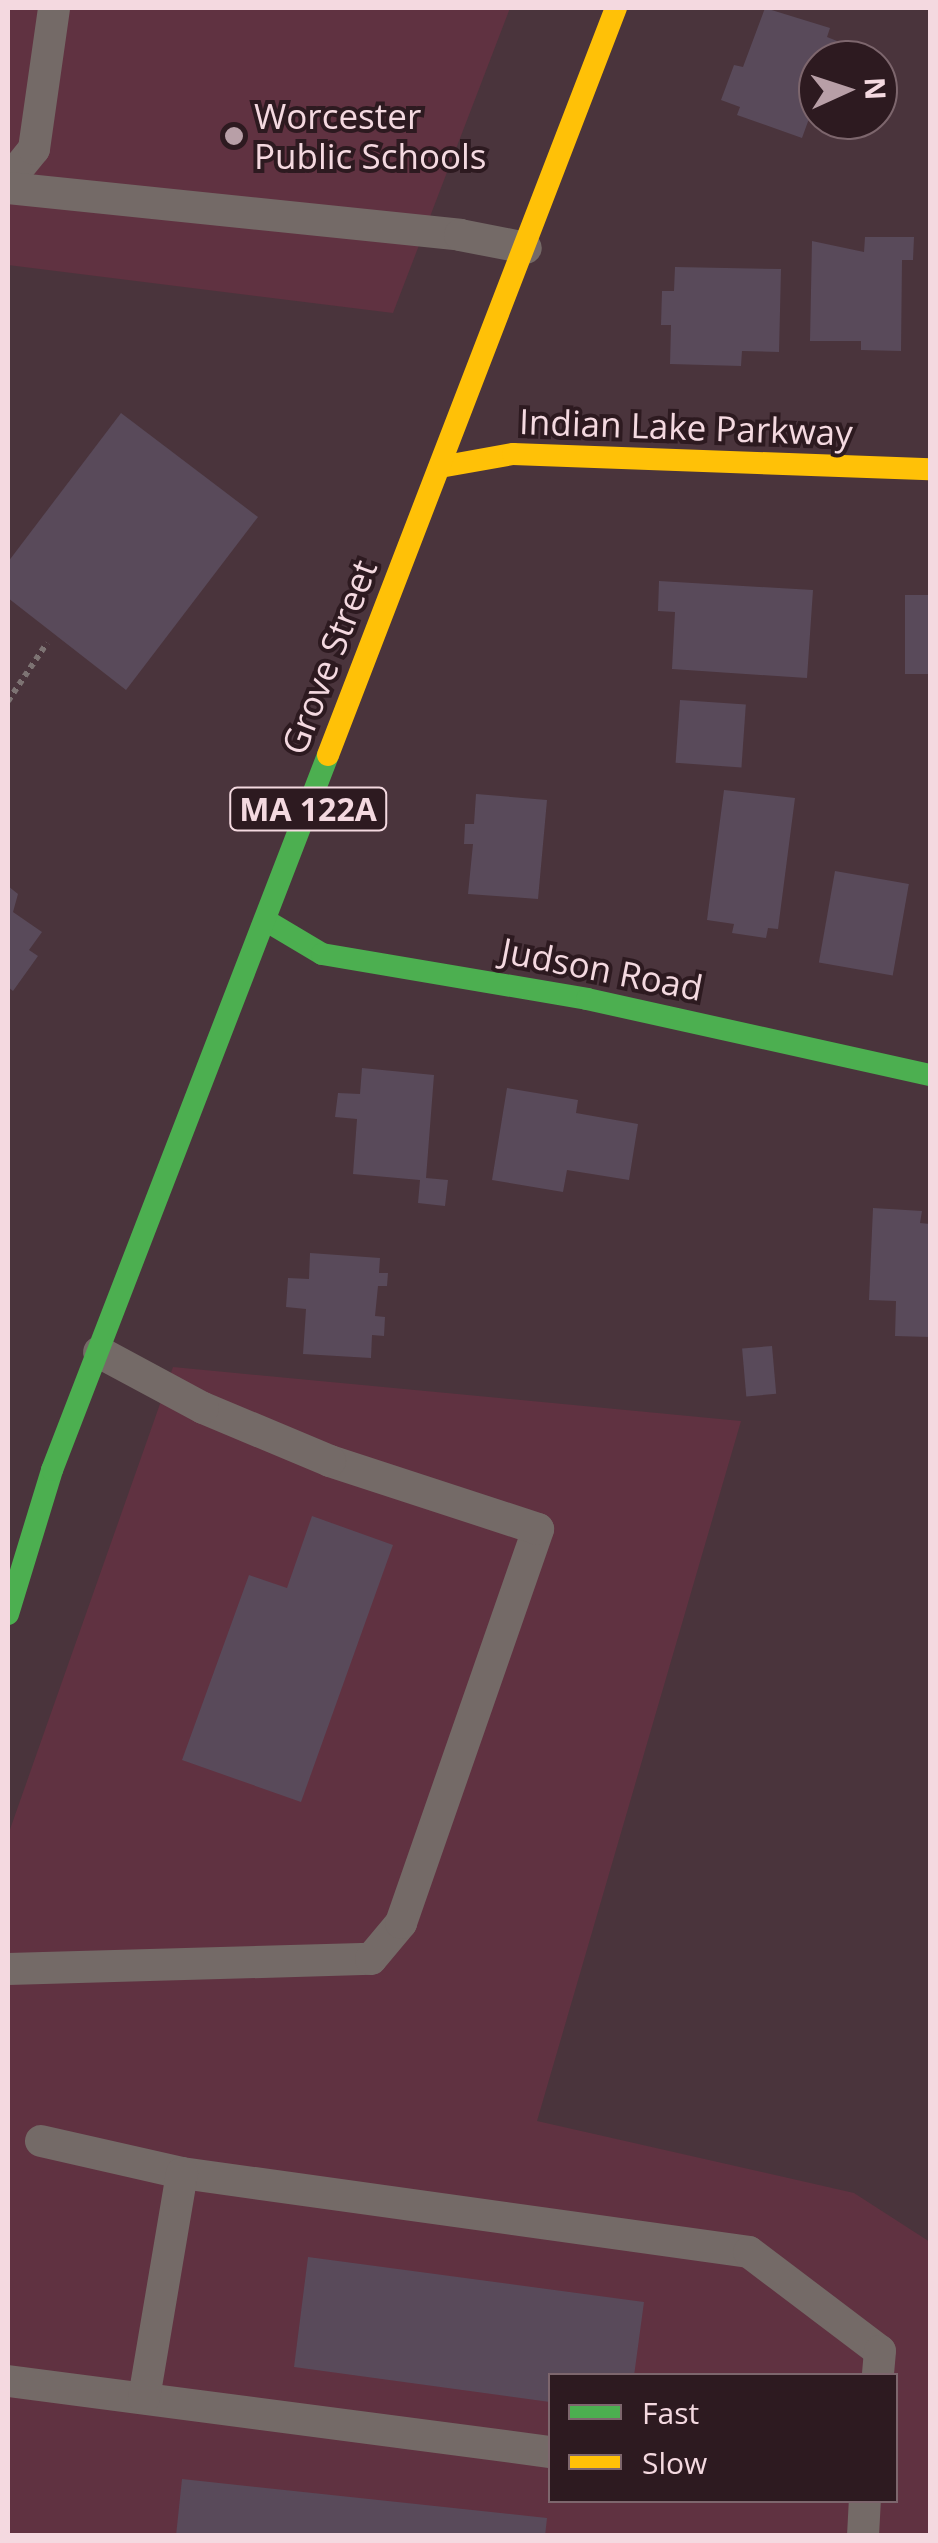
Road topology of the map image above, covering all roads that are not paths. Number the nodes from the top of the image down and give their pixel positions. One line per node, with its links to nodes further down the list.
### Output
1 (53, 8): 3 (lane)
2 (616, 8): 4 (main road, Grove Street / MA 122A)
3 (8, 184): 4 (lane)
4 (526, 248): 5 (main road, Grove Street / MA 122A)
5 (440, 467): 6 (main road, Indian Lake Parkway); 7 (main road, Grove Street / MA 122A)
6 (930, 470)
7 (265, 920): 8 (main road, Judson Road); 9 (main road, Grove Street / MA 122A)
8 (930, 1075)
9 (98, 1352): 10 (main road, Grove Street / MA 122A); 11 (lane)
10 (8, 1614)
11 (8, 1969)
12 (41, 2141): 13 (lane)
13 (182, 2172): 14 (lane); 16 (lane)
14 (878, 2373)
15 (8, 2381): 16 (lane)
16 (144, 2398): 17 (lane)
17 (548, 2452)
18 (865, 2503): 19 (lane)
19 (863, 2536)

